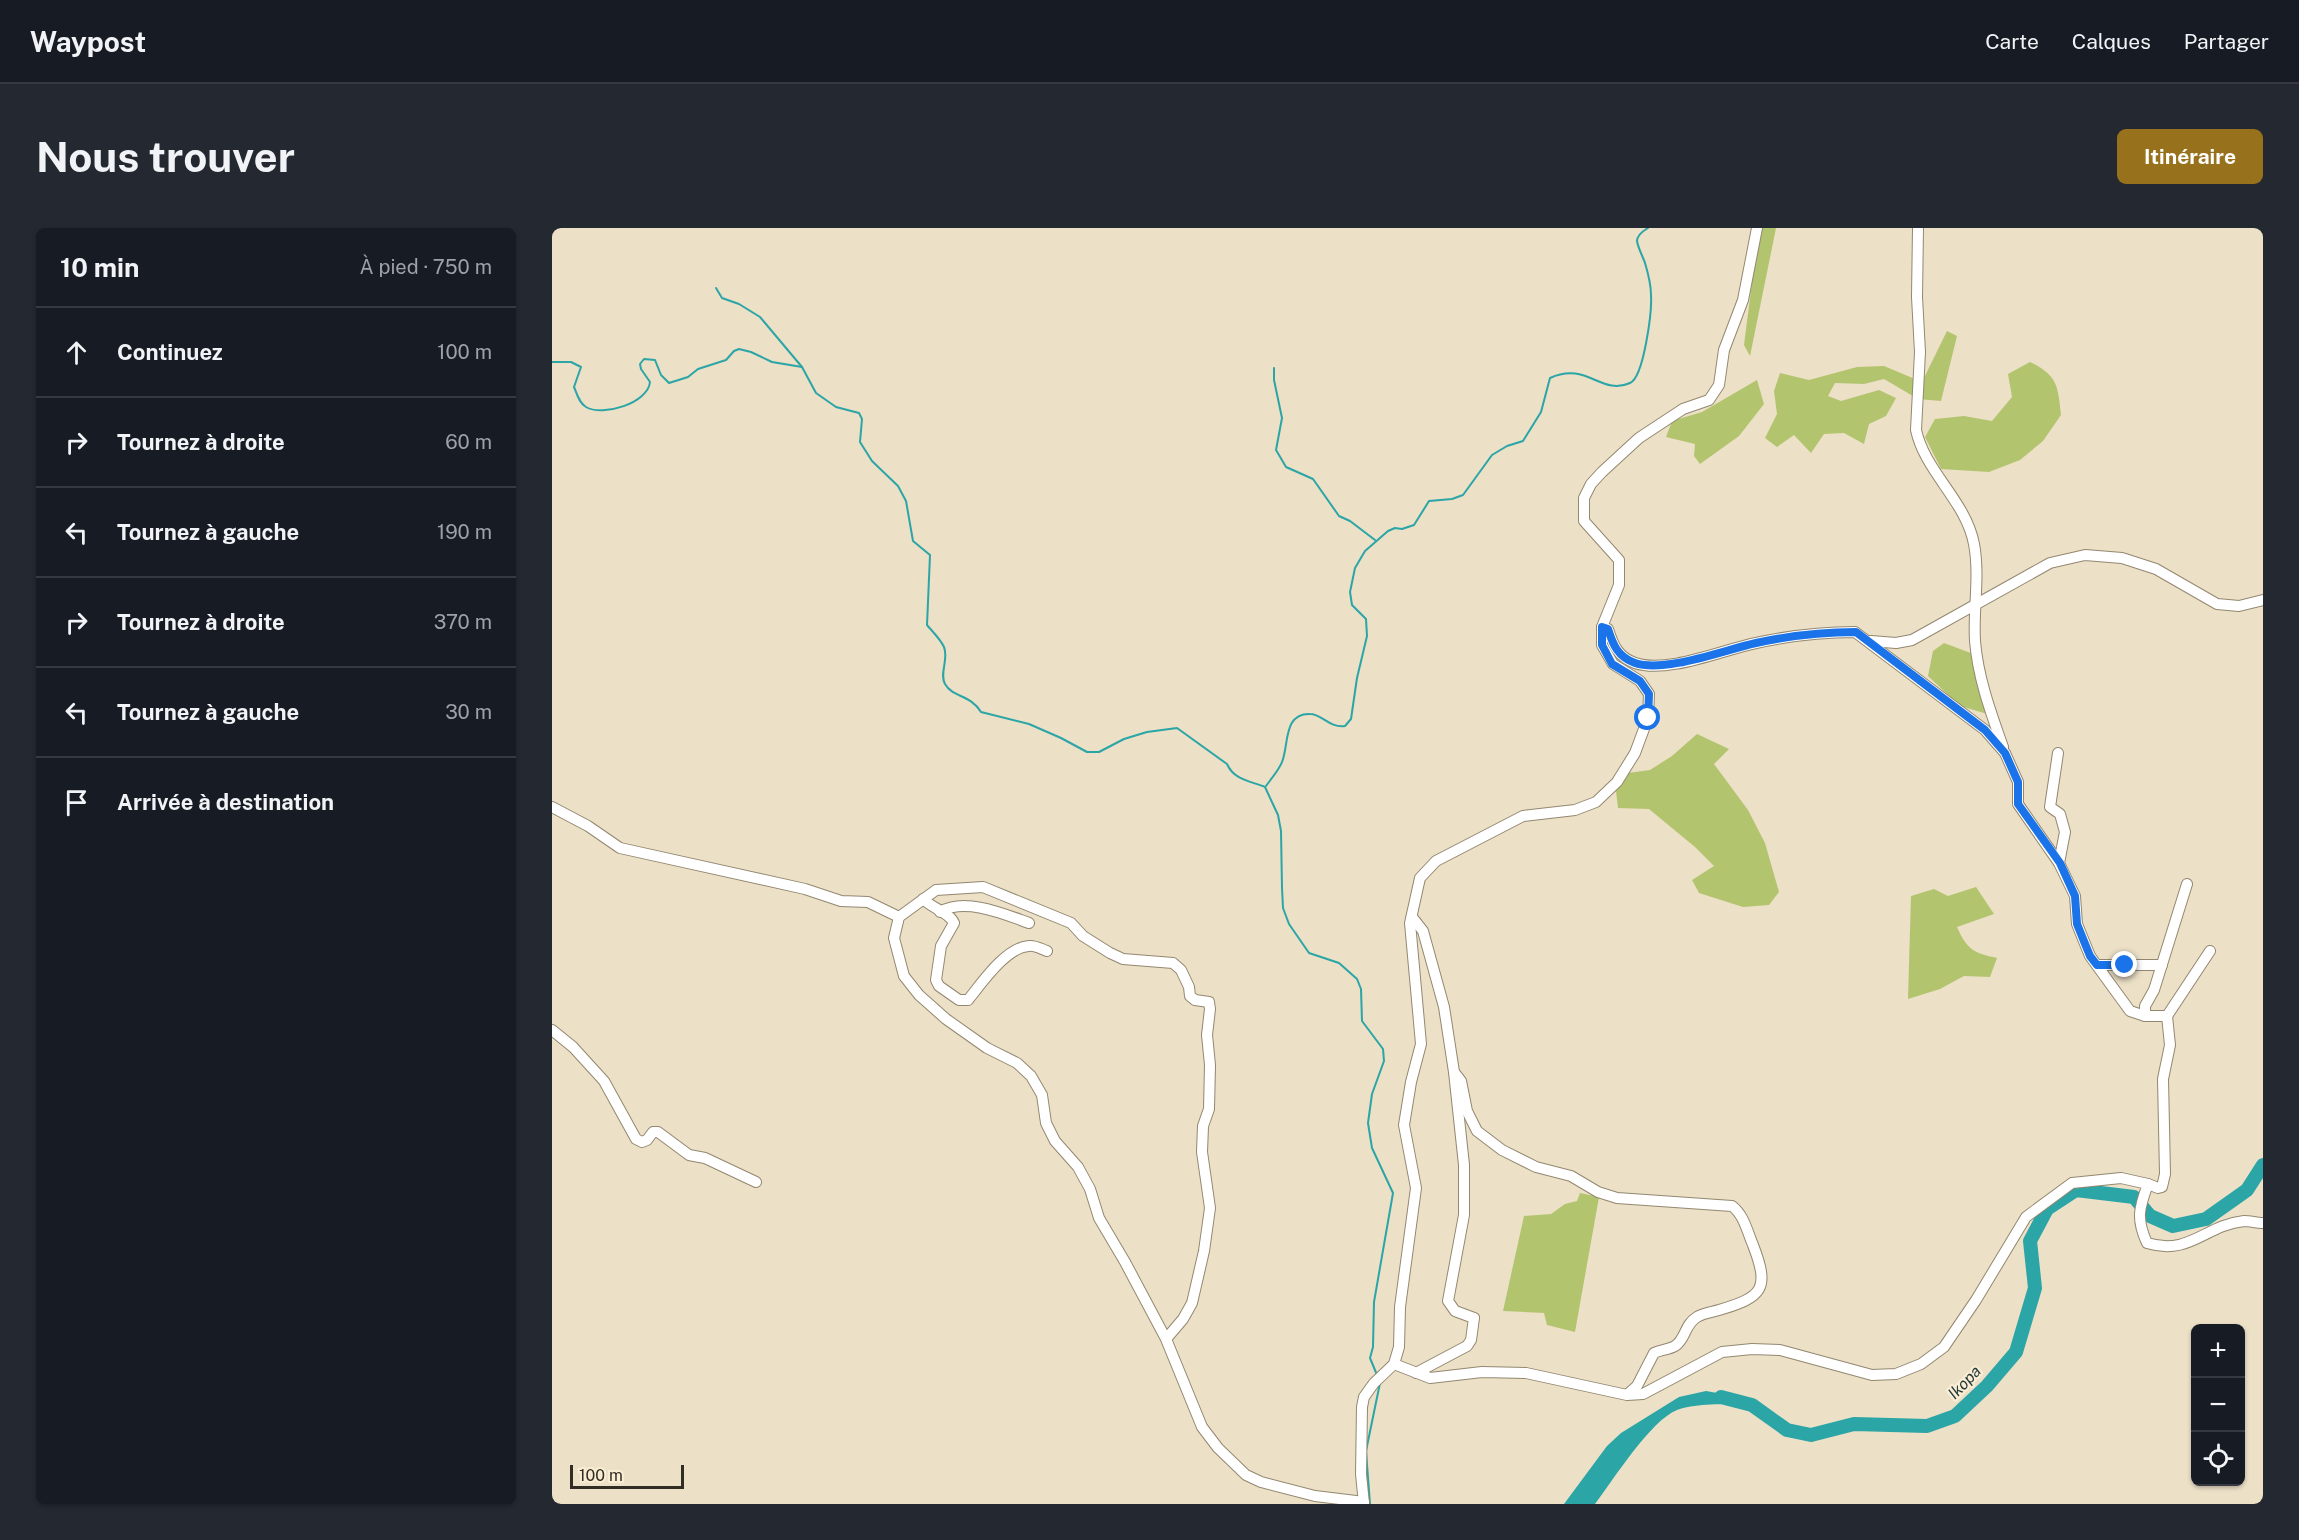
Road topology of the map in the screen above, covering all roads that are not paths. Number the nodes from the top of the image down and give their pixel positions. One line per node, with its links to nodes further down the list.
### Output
1 (1757, 228): 5 (street)
2 (1918, 228): 4 (street)
3 (2263, 600): 4 (street)
4 (1976, 604): 6 (street); 7 (street)
5 (1602, 627): 6 (street); 15 (street)
6 (1869, 640): 7 (street)
7 (2005, 753): 10 (street)
8 (2058, 753): 10 (street)
9 (552, 807): 14 (street)
10 (2060, 863): 19 (street)
11 (2187, 884): 20 (street)
12 (923, 899): 13 (street); 14 (street); 28 (street)
13 (940, 912): 16 (street); 17 (street)
14 (899, 917): 28 (street)
15 (1412, 917): 24 (street); 29 (street)
16 (1029, 923)
17 (1047, 951)
18 (2210, 951): 22 (street)
19 (2097, 965): 20 (street); 21 (street)
20 (2162, 965): 21 (street)
21 (2145, 1016): 22 (street)
22 (2167, 1016): 26 (street)
23 (552, 1030): 25 (street)
24 (1454, 1072): 30 (street); 31 (street)
25 (756, 1182)
26 (2147, 1188): 27 (street); 31 (street)
27 (2263, 1223)
28 (1166, 1339): 32 (street)
29 (1392, 1366): 30 (street); 32 (street)
30 (1416, 1374): 31 (street)
31 (1628, 1395)
32 (1364, 1503)

